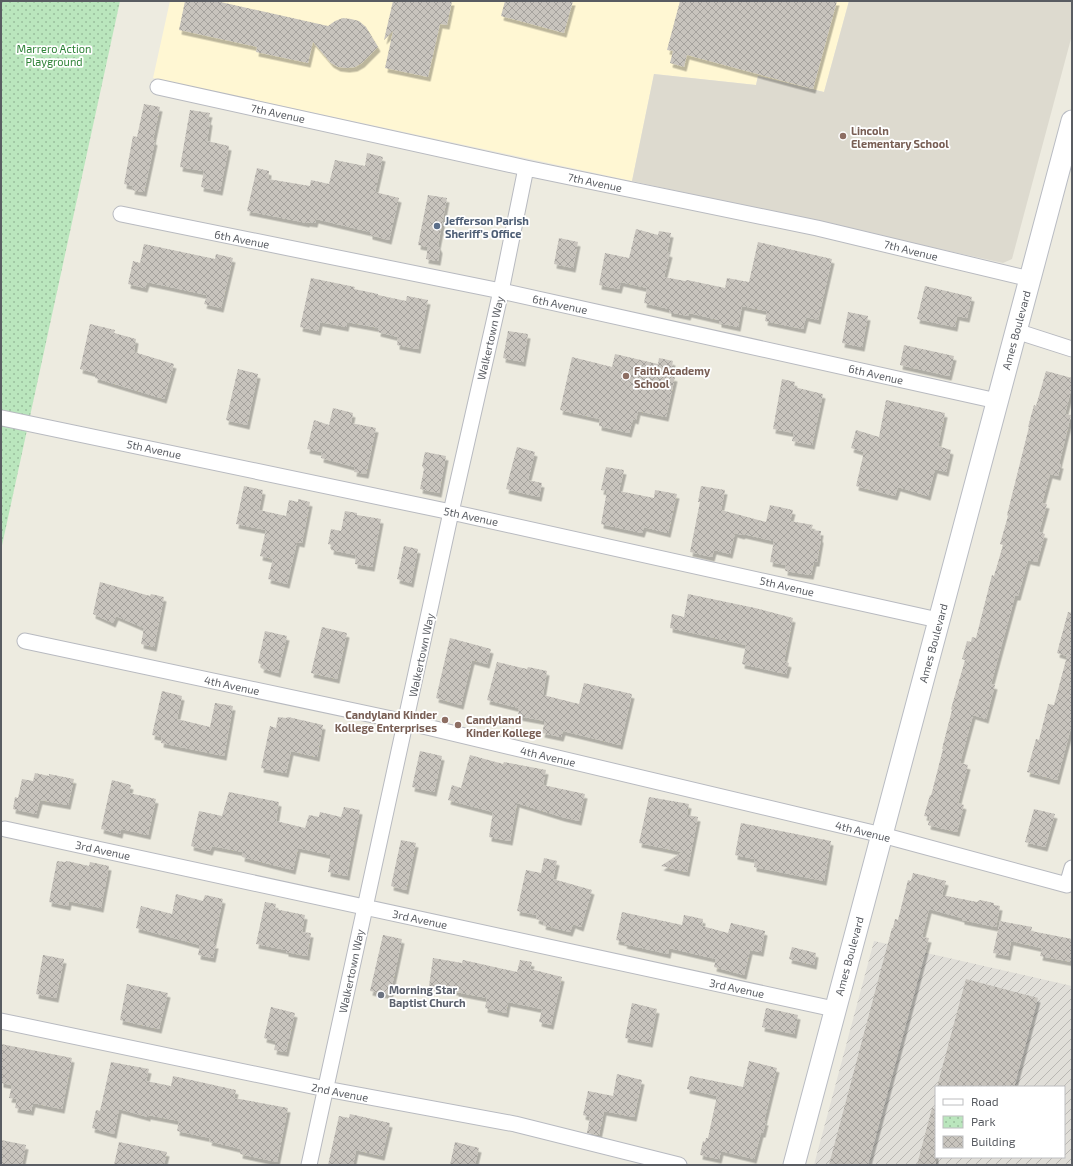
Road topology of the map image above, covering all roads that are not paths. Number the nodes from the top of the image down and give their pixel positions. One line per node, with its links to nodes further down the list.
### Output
1 (158, 87): 3 (street, 7th Avenue)
2 (1072, 121): 5 (street, Ames Boulevard)
3 (526, 168): 5 (street, 7th Avenue); 6 (street, Walkertown Way)
4 (121, 214): 6 (street, 6th Avenue)
5 (1030, 279): 7 (street, Ames Boulevard)
6 (501, 291): 9 (street, 6th Avenue); 11 (street, Walkertown Way)
7 (1016, 331): 8 (street); 9 (street, Ames Boulevard)
8 (1072, 349)
9 (997, 401): 12 (street, Ames Boulevard)
10 (2, 418): 11 (street, 5th Avenue)
11 (451, 512): 12 (street, 5th Avenue); 14 (street, Walkertown Way)
12 (938, 620): 16 (street, Ames Boulevard)
13 (25, 642): 14 (street, 4th Avenue)
14 (406, 722): 16 (street, 4th Avenue); 18 (street, Walkertown Way)
15 (5, 829): 18 (street, 3rd Avenue)
16 (882, 835): 17 (street, 4th Avenue); 19 (street, Ames Boulevard)
17 (1072, 868)
18 (366, 907): 19 (street, 3rd Avenue); 21 (street, Walkertown Way)
19 (834, 1009): 24 (street, Ames Boulevard)
20 (1, 1021): 21 (street, 2nd Avenue)
21 (326, 1090): 22 (street, Walkertown Way); 23 (street, 2nd Avenue)
22 (309, 1165)
23 (679, 1165)
24 (794, 1165)

